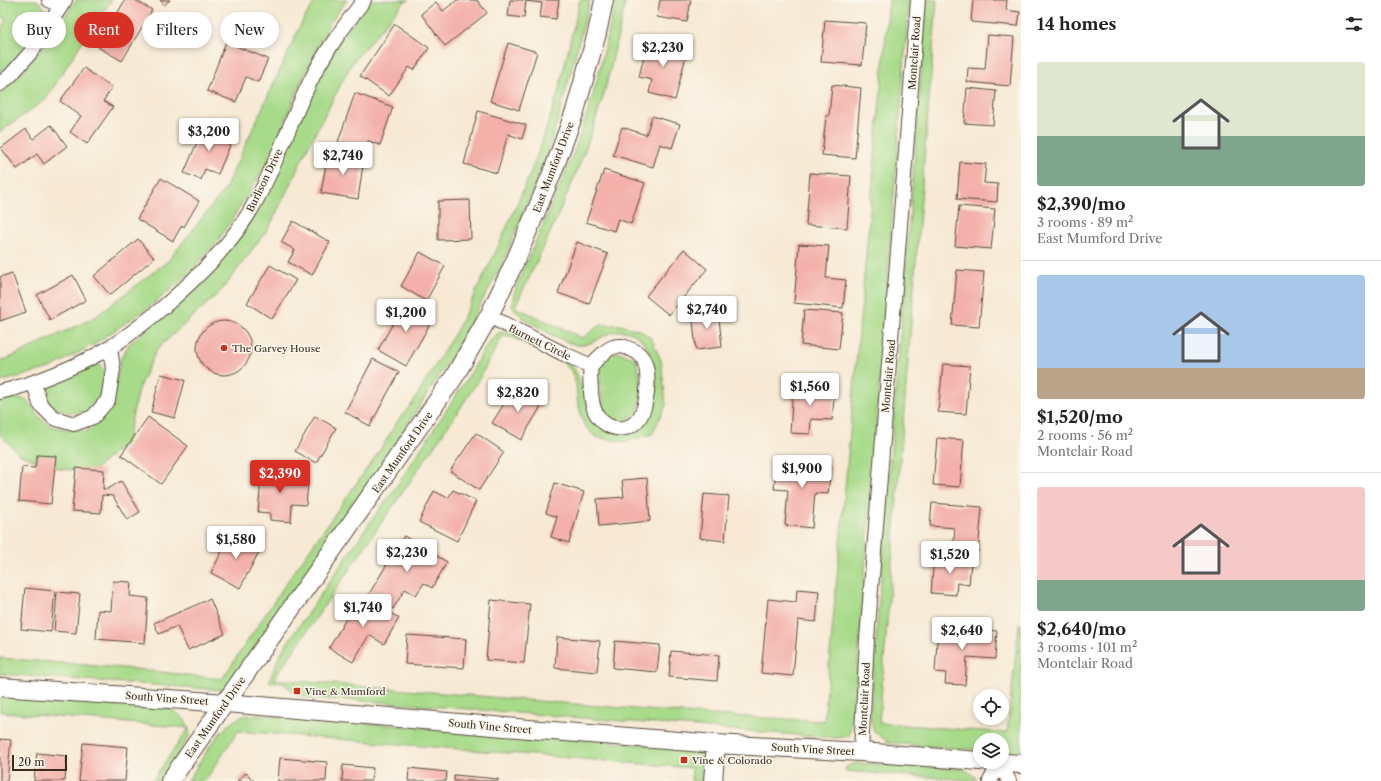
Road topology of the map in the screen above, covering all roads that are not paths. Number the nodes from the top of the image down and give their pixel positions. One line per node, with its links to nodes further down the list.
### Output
1 (364, 0): 7 (street, Burlison Drive)
2 (604, 0): 6 (street, East Mumford Drive)
3 (918, 0): 14 (street, Montclair Road)
4 (58, 2): 5 (street)
5 (0, 84)
6 (490, 316): 8 (street, Burnett Circle); 12 (street, East Mumford Drive)
7 (110, 348): 9 (street, Burlison Drive); 9 (street)
8 (591, 366): 8 (street)
9 (34, 383): 10 (street, Burlison Drive)
10 (0, 392)
11 (0, 687): 12 (street, South Vine Street)
12 (226, 703): 13 (street, South Vine Street); 20 (street, East Mumford Drive)
13 (716, 744): 14 (street, South Vine Street); 21 (street)
14 (861, 752): 15 (street, South Vine Street)
15 (973, 760)
16 (1009, 763): 17 (street)
17 (1021, 764)
18 (993, 769): 22 (street)
19 (1000, 769): 23 (street)
20 (170, 781)
21 (713, 781)
22 (990, 781)
23 (1009, 781)

